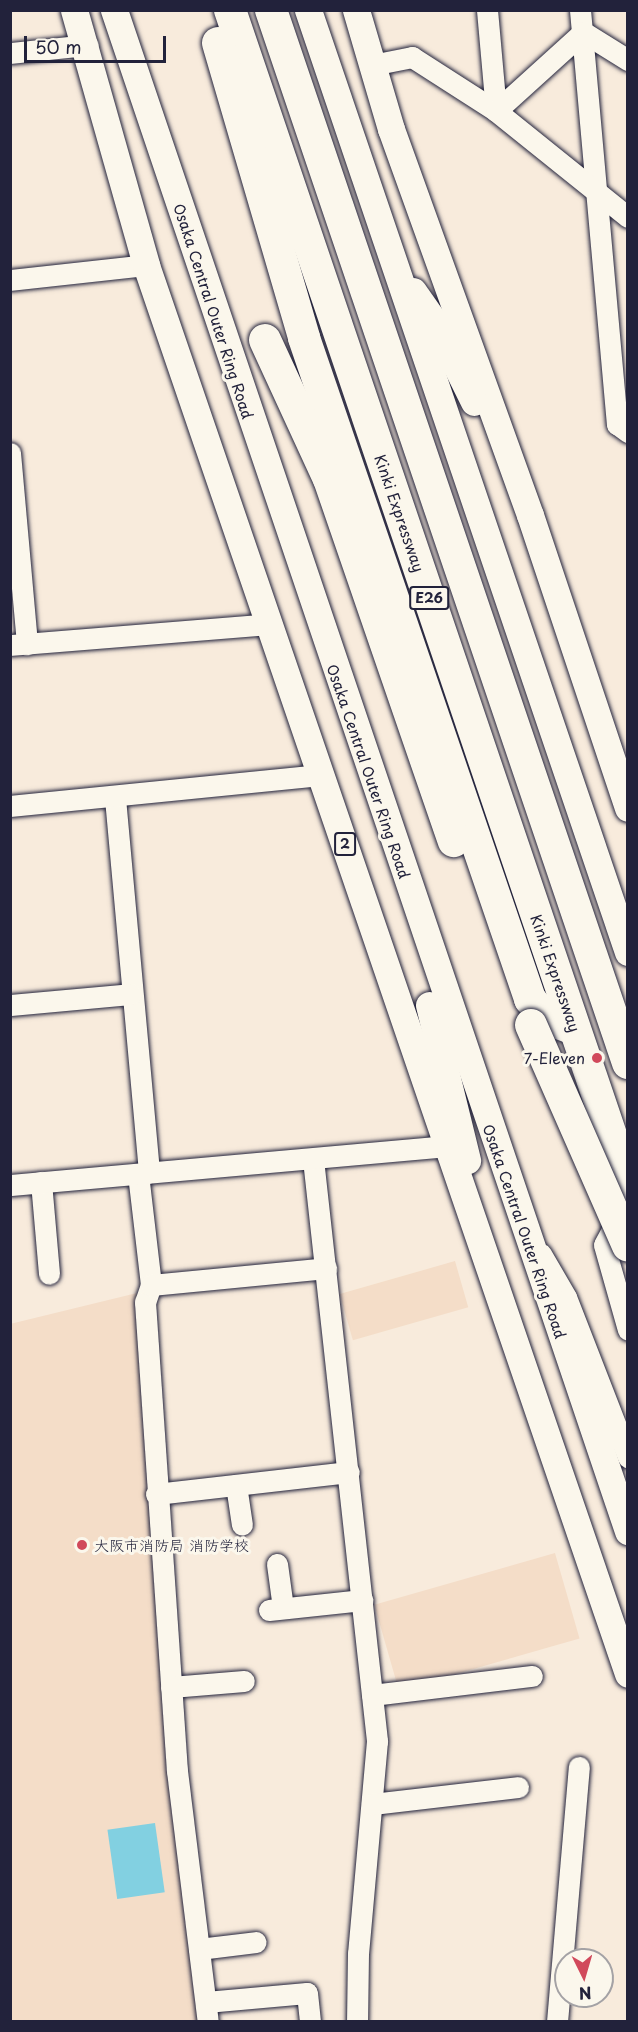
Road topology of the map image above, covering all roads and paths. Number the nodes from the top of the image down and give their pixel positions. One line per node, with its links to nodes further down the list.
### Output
1 (74, 10): 11 (main road, 2)
2 (114, 10): 31 (main road, Osaka Central Outer Ring Road)
3 (210, 10): 35 (highway)
4 (230, 10): 42 (highway, Kinki Expressway / E26)
5 (271, 10): 36 (highway, E26)
6 (308, 10): 19 (main road)
7 (356, 10): 14 (main road)
8 (487, 10): 15 (street)
9 (580, 10): 10 (street)
10 (583, 32): 13 (street); 15 (street); 16 (street)
11 (88, 45): 12 (street); 18 (main road, 2)
12 (10, 53)
13 (627, 60)
14 (372, 65): 15 (street); 24 (main road)
15 (496, 111): 16 (street)
16 (594, 191): 17 (street); 22 (street)
17 (627, 217)
18 (146, 265): 20 (street); 25 (main road, 2)
19 (396, 268): 24 (main road); 32 (main road)
20 (10, 280)
21 (265, 340): 45 (highway, bridge)
22 (627, 432)
23 (10, 453): 26 (street)
24 (530, 516): 30 (main road)
25 (271, 624): 26 (street); 27 (main road, 2)
26 (19, 645)
27 (322, 775): 28 (street); 37 (main road, 2)
28 (115, 798): 29 (street); 33 (street)
29 (10, 806)
30 (627, 808)
31 (387, 826): 44 (main road, Osaka Central Outer Ring Road); 46 (main road)
32 (627, 952)
33 (131, 994): 34 (street); 39 (street)
34 (10, 1005)
35 (574, 1029)
36 (627, 1063)
37 (448, 1146): 38 (street); 46 (main road, 2)
38 (313, 1159): 39 (street); 47 (street)
39 (144, 1173): 40 (street); 49 (street)
40 (41, 1182): 41 (street); 48 (street)
41 (10, 1185)
42 (627, 1185)
43 (627, 1219): 50 (street)
44 (526, 1233): 52 (street); 57 (main road, Osaka Central Outer Ring Road)
45 (627, 1246)
46 (482, 1247): 51 (main road, 2)
47 (326, 1268): 49 (street); 53 (street)
48 (50, 1274)
49 (151, 1286): 55 (street)
50 (627, 1330)
51 (545, 1432): 60 (main road); 61 (main road, 2)
52 (627, 1457)
53 (349, 1472): 54 (street); 59 (street)
54 (236, 1485): 55 (street); 56 (street)
55 (156, 1494): 64 (street)
56 (242, 1525)
57 (627, 1531)
58 (277, 1564): 59 (street)
59 (362, 1600): 65 (street)
60 (627, 1622)
61 (627, 1674)
62 (532, 1676): 65 (street)
63 (244, 1681): 64 (street)
64 (171, 1688): 70 (street)
65 (372, 1695): 68 (street)
66 (579, 1767): 74 (street)
67 (518, 1787): 68 (street)
68 (372, 1804): 73 (street)
69 (256, 1942): 70 (street)
70 (199, 1949): 71 (street)
71 (207, 2012): 72 (street)
72 (310, 2022)
73 (357, 2022)
74 (557, 2022)

